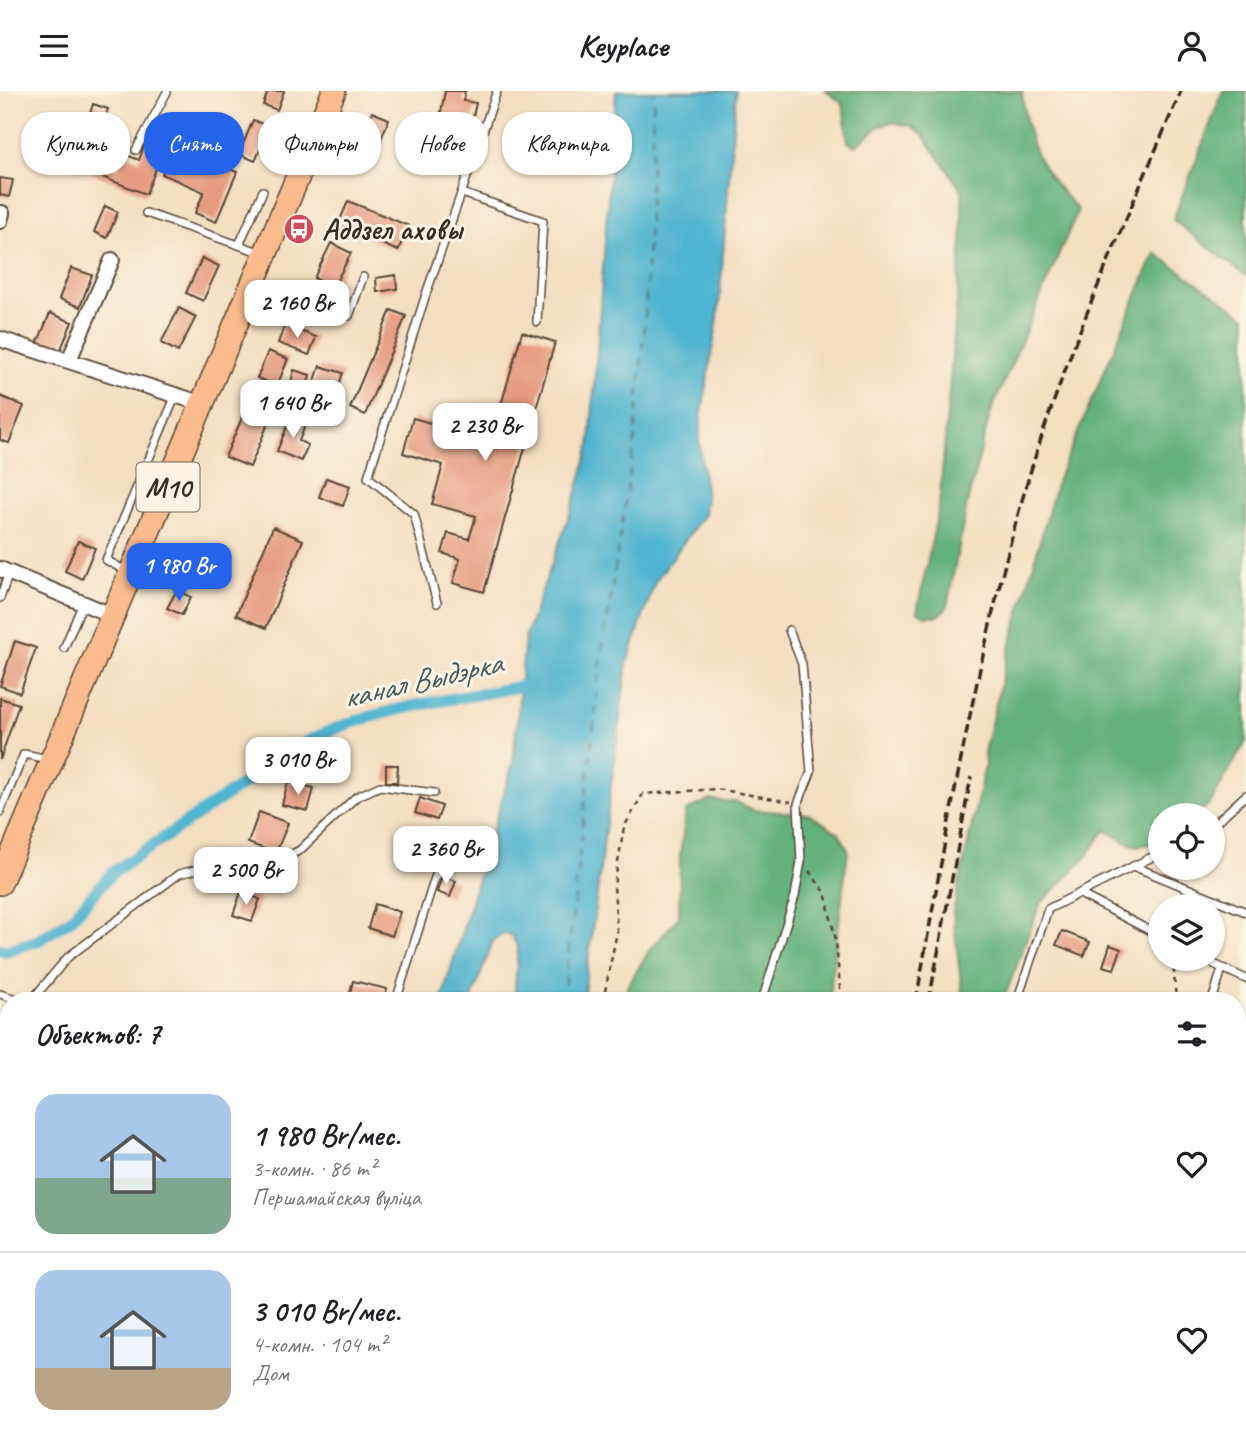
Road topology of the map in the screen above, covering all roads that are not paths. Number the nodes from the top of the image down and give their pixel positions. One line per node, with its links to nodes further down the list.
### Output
1 (166, 91): 4 (lane)
2 (334, 91): 9 (main road, М10)
3 (496, 91): 6 (lane)
4 (136, 150)
5 (263, 191): 8 (lane)
6 (462, 193): 13 (lane); 22 (lane)
7 (146, 213): 8 (lane)
8 (239, 245): 9 (lane)
9 (266, 255): 12 (main road, М10)
10 (112, 260): 15 (street)
11 (363, 277): 12 (lane)
12 (254, 282): 17 (main road, М10)
13 (537, 322)
14 (0, 339): 15 (street)
15 (69, 360): 16 (street)
16 (176, 395): 17 (street); 19 (lane)
17 (203, 404): 19 (main road, М10)
18 (5, 571): 20 (lane); 21 (street)
19 (131, 574): 23 (main road, М10)
20 (0, 598)
21 (83, 603): 23 (street); 25 (lane)
22 (437, 603)
23 (114, 616): 26 (main road, М10)
24 (789, 630): 43 (lane)
25 (64, 648)
26 (52, 760): 29 (lane); 34 (main road, М10)
27 (433, 793): 41 (lane)
28 (1246, 795): 30 (lane)
29 (0, 812)
30 (1225, 814)
31 (449, 833): 42 (lane)
32 (1148, 859): 33 (lane)
33 (1133, 866): 35 (lane); 36 (lane)
34 (0, 883)
35 (1080, 894): 37 (lane); 44 (lane)
36 (1246, 912)
37 (1148, 930)
38 (1225, 970): 40 (lane)
39 (1221, 971): 45 (lane)
40 (1246, 979)
41 (39, 992)
42 (399, 992)
43 (765, 992)
44 (1020, 992)
45 (1215, 992)

